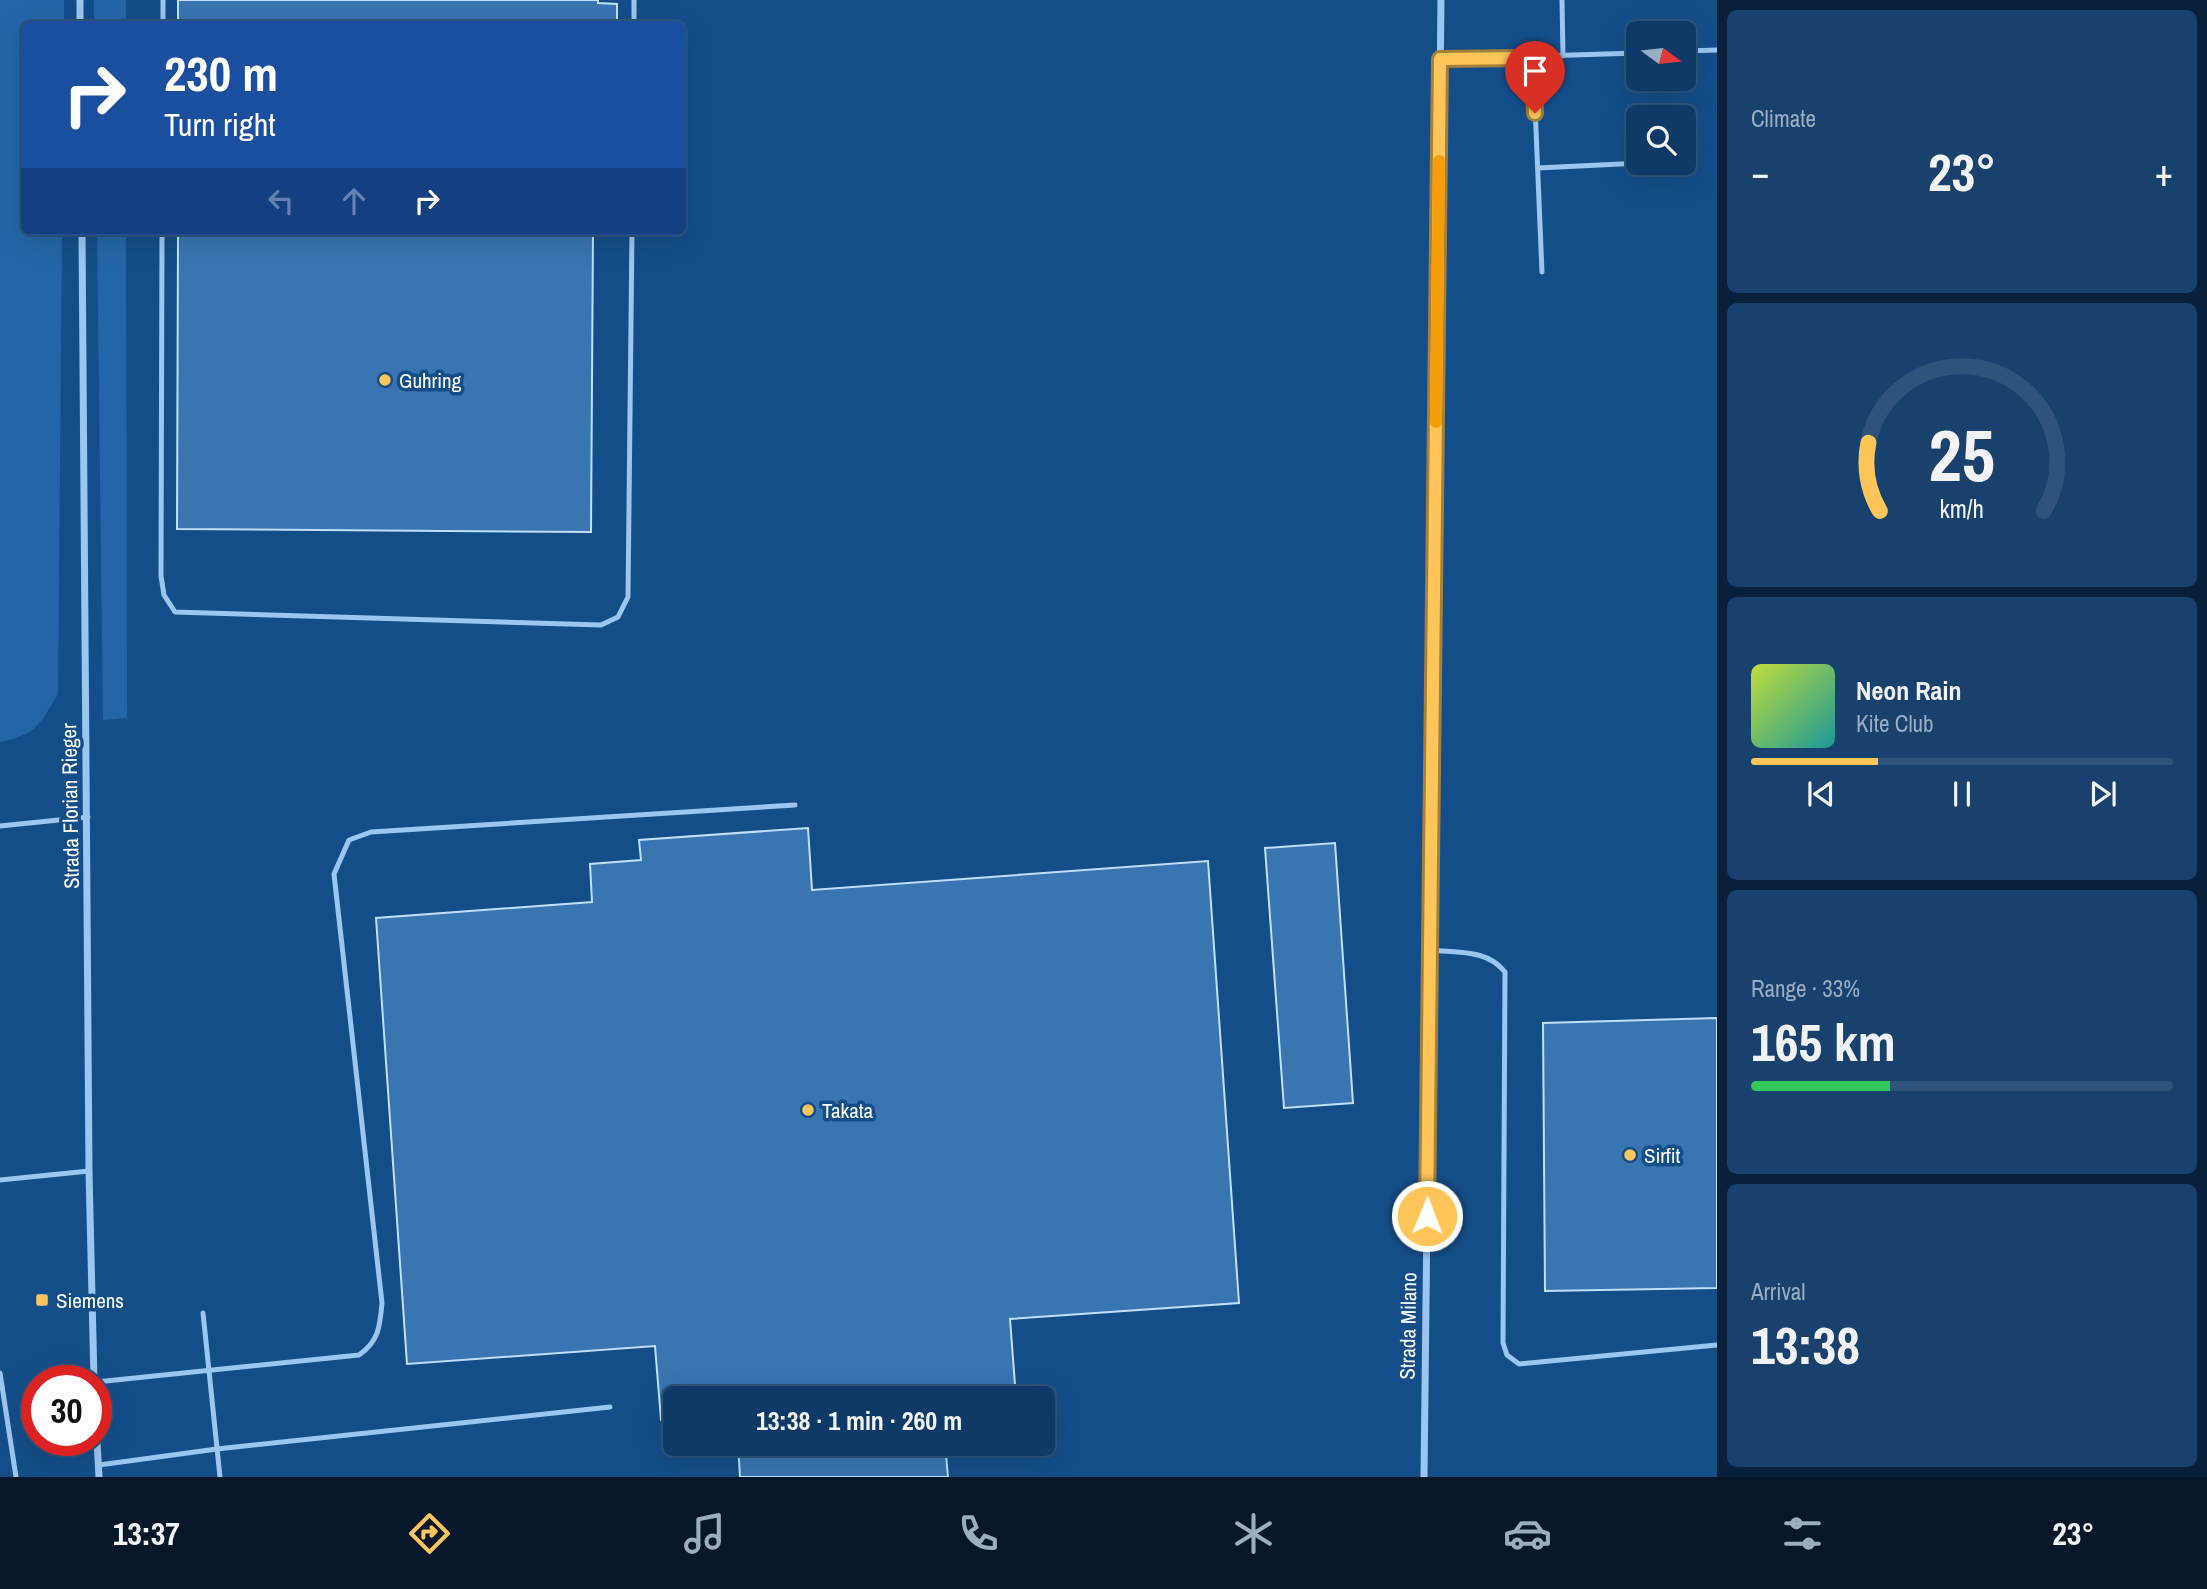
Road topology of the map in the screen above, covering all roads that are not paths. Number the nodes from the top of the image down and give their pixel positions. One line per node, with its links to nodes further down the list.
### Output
1 (80, 0): 6 (street)
2 (163, 0): 7 (lane)
3 (634, 0): 8 (lane)
4 (1441, 0): 14 (street, Strada Milano)
5 (1562, 0): 12 (lane)
6 (80, 21)
7 (163, 21)
8 (634, 21)
9 (1717, 50): 10 (lane)
10 (1696, 51)
11 (1626, 53): 12 (lane)
12 (1563, 56): 13 (lane)
13 (1533, 58): 14 (lane); 16 (lane)
14 (1440, 59): 24 (street, Strada Milano)
15 (1626, 164): 16 (lane)
16 (1538, 168): 20 (lane)
17 (82, 235): 22 (street, Strada Florian Rieger)
18 (162, 235): 19 (lane)
19 (632, 235)
20 (1542, 272)
21 (795, 805): 30 (lane)
22 (88, 817): 23 (lane); 25 (street, Strada Florian Rieger)
23 (0, 826)
24 (1430, 950): 28 (lane); 40 (street, Strada Milano)
25 (89, 1171): 26 (lane); 29 (street, Strada Florian Rieger)
26 (0, 1180)
27 (203, 1313): 30 (lane)
28 (1717, 1345)
29 (95, 1365)
30 (207, 1371): 32 (lane); 34 (lane)
31 (0, 1373): 37 (lane)
32 (112, 1379)
33 (610, 1407): 34 (lane)
34 (217, 1449): 36 (lane); 39 (lane)
35 (98, 1456): 36 (street)
36 (99, 1465): 38 (street)
37 (16, 1477)
38 (99, 1477)
39 (220, 1477)
40 (1424, 1477)

